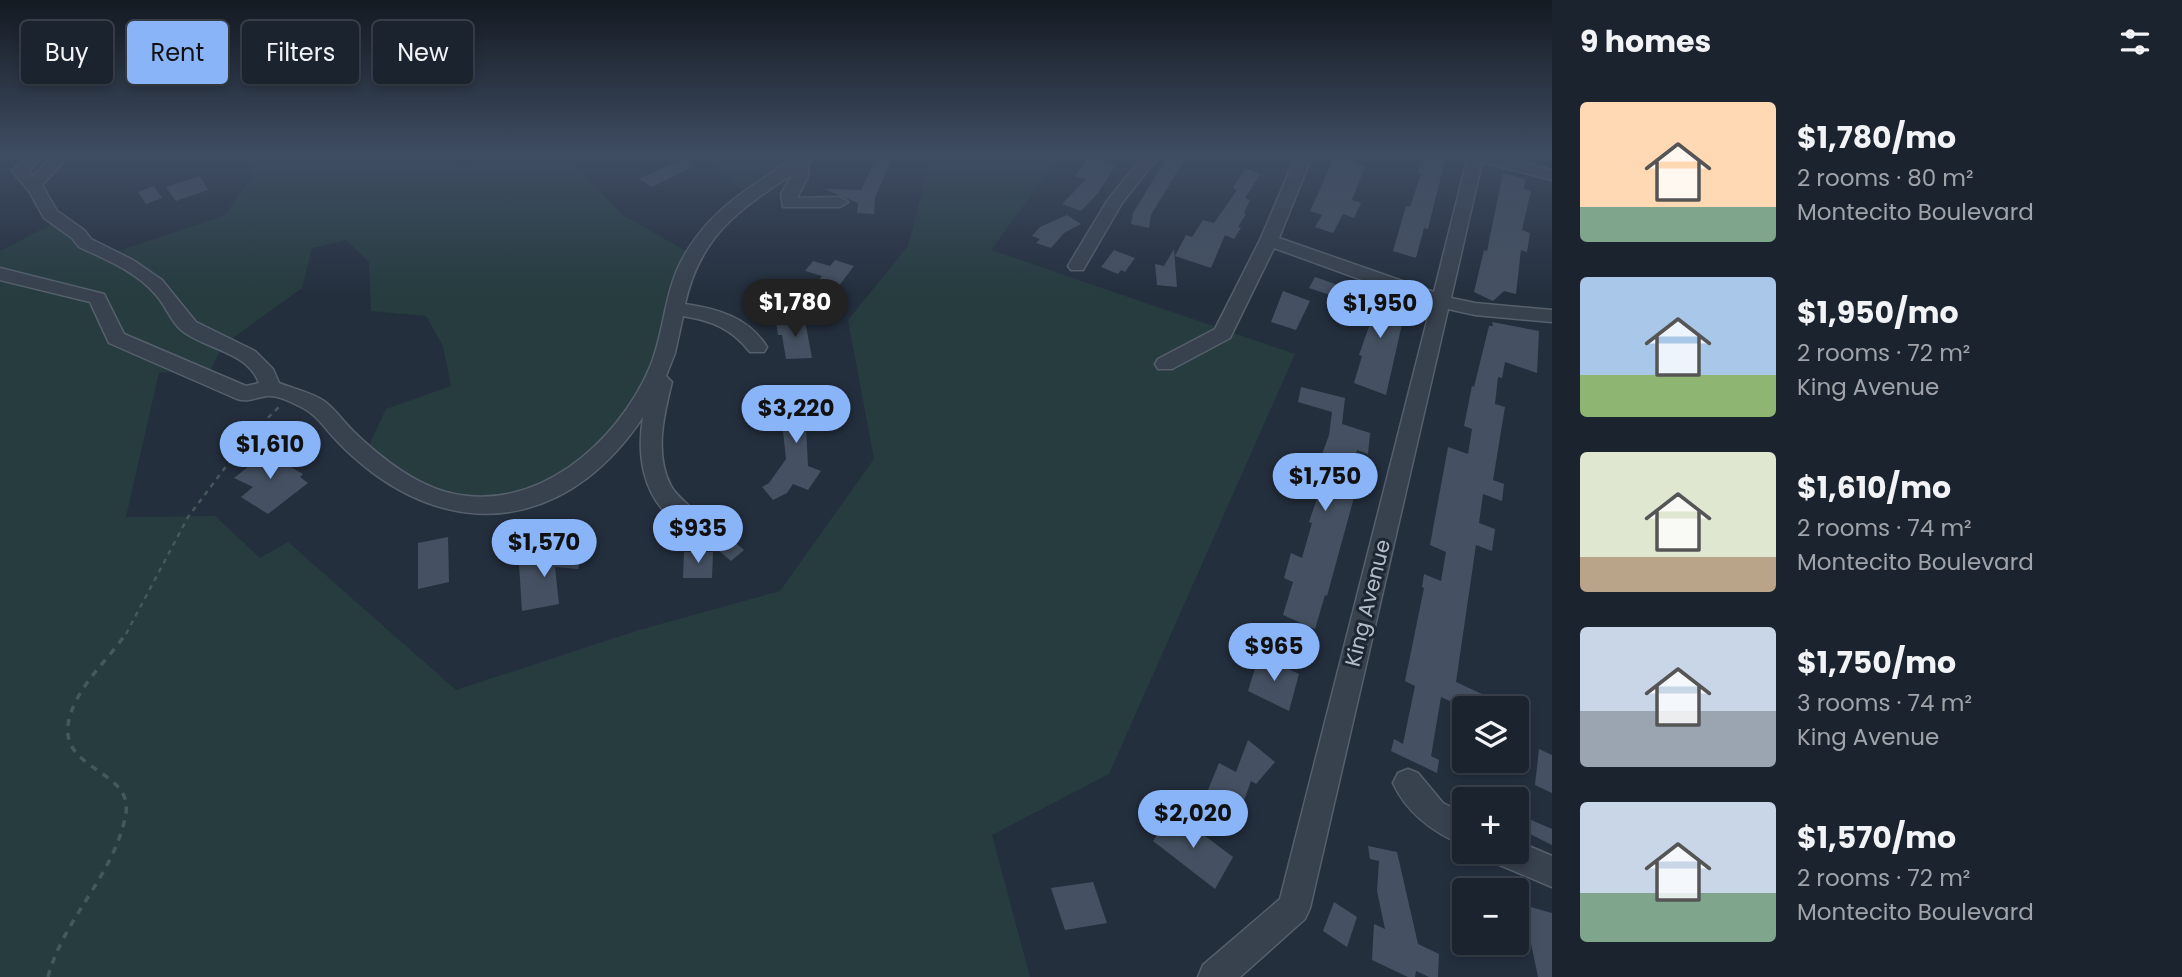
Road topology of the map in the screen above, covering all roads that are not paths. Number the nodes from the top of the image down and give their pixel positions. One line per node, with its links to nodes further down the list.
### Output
1 (43, 202): 17 (street)
2 (736, 202): 12 (street)
3 (789, 202): 4 (street)
4 (840, 202)
5 (1115, 202): 9 (street)
6 (1285, 202): 8 (street)
7 (1466, 202): 11 (street, King Avenue)
8 (1269, 240): 11 (street); 15 (street)
9 (1077, 266)
10 (0, 274): 17 (street)
11 (1442, 302): 13 (street); 23 (street, King Avenue)
12 (676, 309): 14 (street); 16 (street)
13 (1552, 316)
14 (757, 347)
15 (1165, 364)
16 (659, 370): 17 (street); 18 (street)
17 (271, 388)
18 (688, 519)
19 (1408, 783): 20 (street)
20 (1452, 824)
21 (1529, 862): 22 (street)
22 (1552, 872)
23 (1215, 977)

